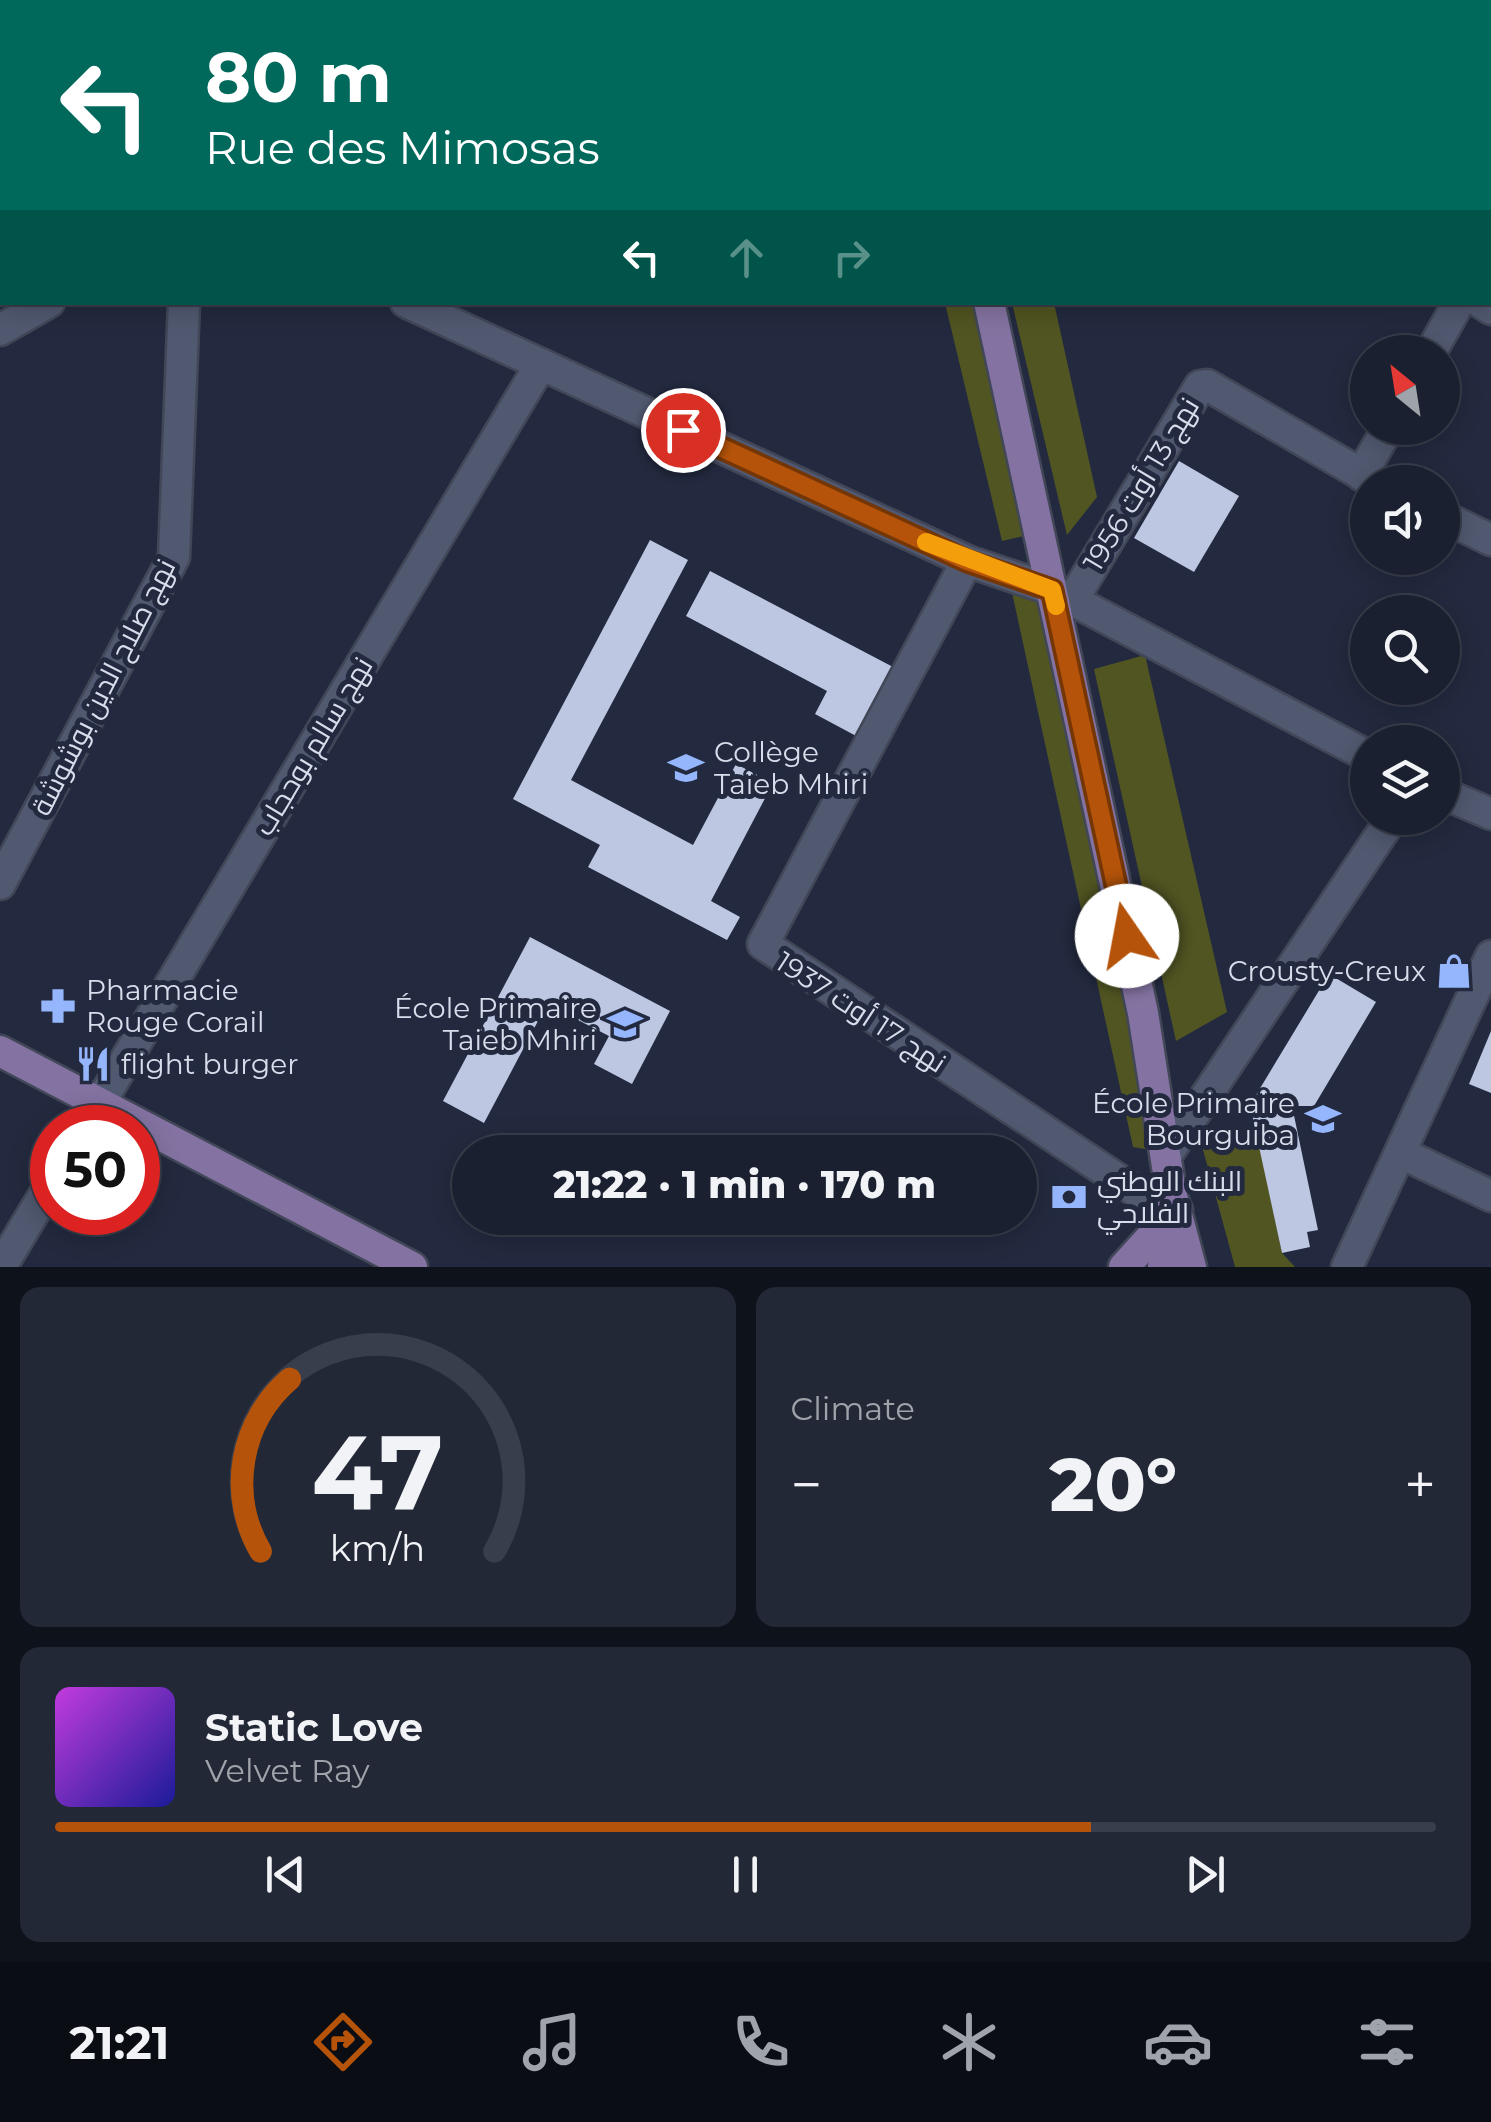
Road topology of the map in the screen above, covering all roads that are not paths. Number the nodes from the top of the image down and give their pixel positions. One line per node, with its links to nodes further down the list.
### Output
1 (42, 305): 6 (street)
2 (184, 305): 18 (street, نهج صلاح الدين بوشوشة)
3 (412, 305): 8 (street)
4 (990, 305): 13 (main road)
5 (1457, 305): 7 (street)
6 (2, 327)
7 (1440, 335)
8 (540, 364): 12 (street); 22 (street, نهج سالم بوحجاب)
9 (1350, 468): 13 (street, نهج 13 أوت 1956)
10 (1460, 525): 11 (street)
11 (1491, 540)
12 (967, 561): 13 (street); 27 (street, نهج 17 أوت 1937)
13 (1062, 596): 14 (street); 24 (main road)
14 (1350, 747)
15 (1460, 801): 16 (street)
16 (1491, 814)
17 (1381, 835): 24 (street)
18 (0, 884)
19 (1491, 956): 25 (street)
20 (0, 1051): 21 (main road)
21 (76, 1105)
22 (99, 1105)
23 (160, 1148): 30 (main road)
24 (1168, 1153): 27 (main road)
25 (1401, 1153): 26 (street); 34 (street)
26 (1491, 1196)
27 (1170, 1209): 31 (main road); 32 (main road); 33 (main road)
28 (30, 1219): 29 (street)
29 (1, 1267)
30 (412, 1267)
31 (1124, 1267)
32 (1163, 1267)
33 (1192, 1267)
34 (1348, 1267)

